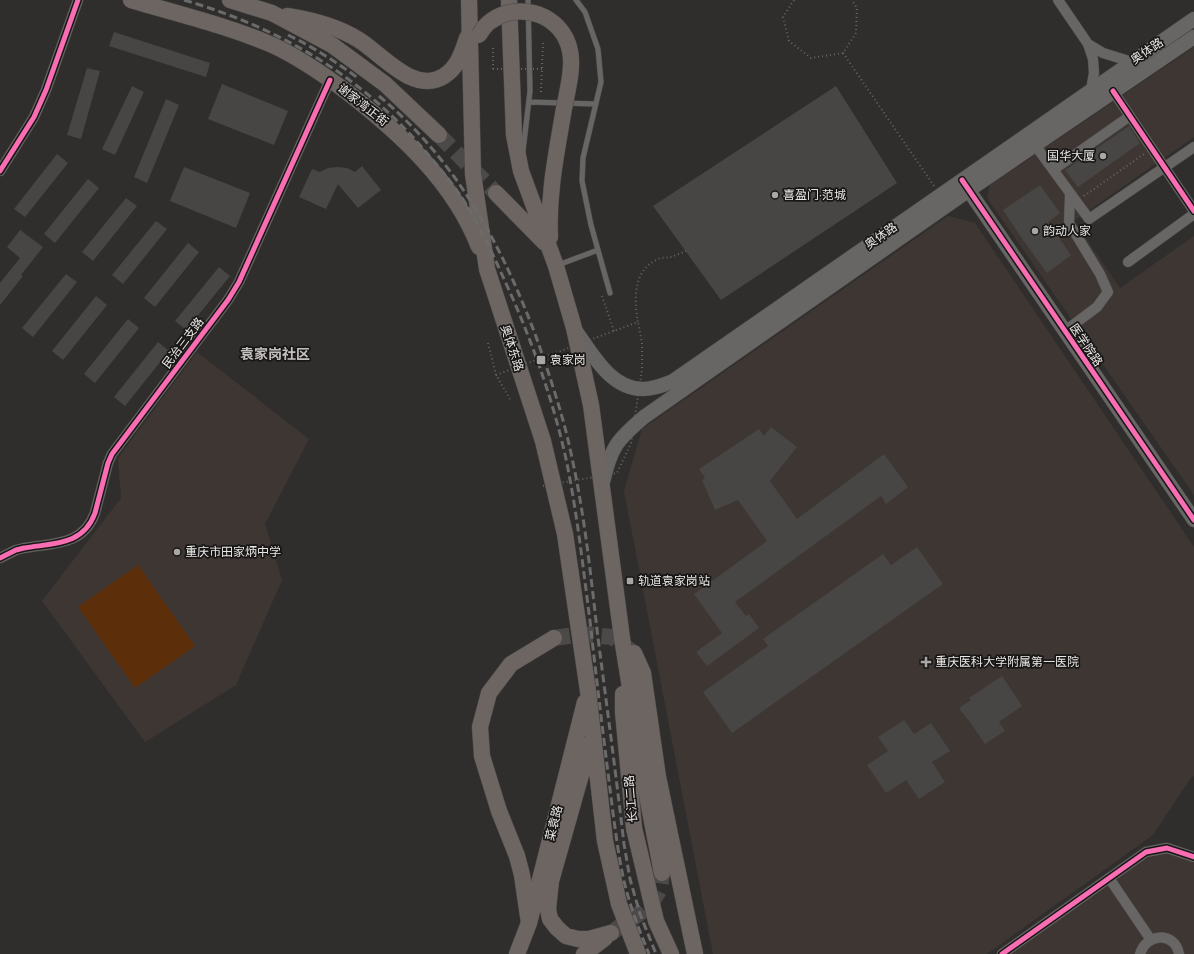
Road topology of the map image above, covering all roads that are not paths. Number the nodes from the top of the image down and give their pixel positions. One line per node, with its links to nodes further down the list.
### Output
1 (78, 0): 26 (street)
2 (131, 0): 15 (main road, 谢家湾正街)
3 (230, 0): 9 (main road)
4 (469, 0): 11 (main road)
5 (509, 0): 27 (main road)
6 (528, 0): 18 (lane)
7 (576, 0): 19 (lane)
8 (1058, 0): 13 (street)
9 (272, 13): 11 (main road); 21 (main road)
10 (1194, 19): 14 (main road, 奥体路)
11 (474, 31): 33 (main road, bridge); 37 (main road, 奥体东路)
12 (1194, 37): 17 (main road, 奥体路)
13 (1088, 44): 14 (street); 16 (street)
14 (1132, 62): 16 (main road, 奥体路)
15 (330, 80): 37 (main road, 谢家湾正街); 43 (street, 民治三支路)
16 (1091, 90): 28 (main road, 奥体路)
17 (1113, 91): 20 (street); 22 (main road, 奥体路)
18 (529, 102): 19 (lane); 27 (lane)
19 (596, 104): 34 (lane)
20 (1130, 116): 24 (street); 25 (street)
21 (439, 135)
22 (1035, 145): 25 (street); 28 (main road, 奥体路)
23 (1194, 147): 24 (street)
24 (1164, 167): 30 (street); 31 (street)
25 (1053, 170): 30 (street)
26 (0, 171)
27 (521, 172): 33 (main road)
28 (965, 185): 39 (main road, 奥体路); 40 (main road, 医学院路); 41 (main road, 奥体路)
29 (496, 193): 33 (main road)
30 (1073, 198): 40 (street)
31 (1194, 211)
32 (1194, 214): 35 (street)
33 (550, 248): 36 (main road)
34 (598, 250): 36 (lane); 38 (lane)
35 (1128, 262)
36 (556, 266): 39 (main road)
37 (487, 269): 47 (main road, 奥体东路)
38 (610, 293)
39 (574, 328): 41 (main road)
40 (1065, 331): 42 (main road, 医学院路)
41 (602, 486): 45 (main road)
42 (1194, 520)
43 (0, 558)
44 (554, 638): 52 (main road)
45 (622, 638): 50 (main road); 57 (main road, 长江二路)
46 (634, 653): 58 (main road)
47 (588, 691): 48 (main road); 52 (main road, 菜袁路)
48 (592, 735): 55 (main road); 56 (main road)
49 (1194, 857): 51 (street)
50 (662, 872)
51 (1108, 878): 53 (street); 59 (street)
52 (528, 923): 54 (main road, 菜袁路)
53 (1150, 940): 60 (street); 61 (street)
54 (517, 954)
55 (584, 954)
56 (638, 954)
57 (671, 954)
58 (694, 954)
59 (1002, 954)
60 (1140, 954)
61 (1179, 954)

